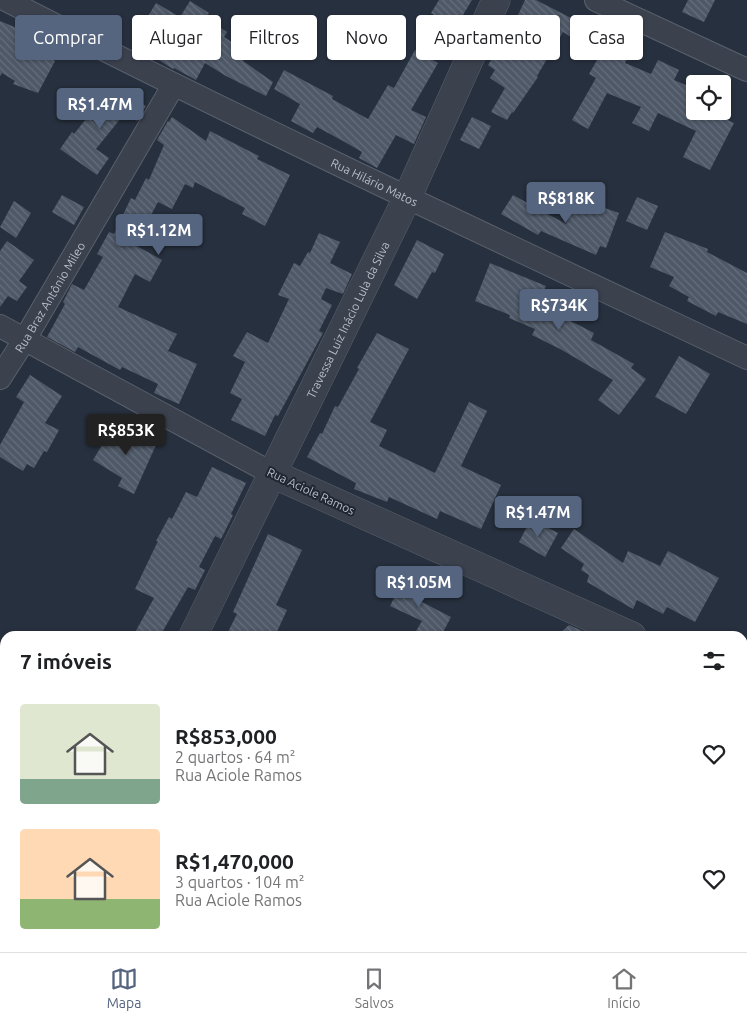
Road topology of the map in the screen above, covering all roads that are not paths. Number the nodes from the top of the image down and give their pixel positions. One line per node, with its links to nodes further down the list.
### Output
1 (6, 0): 5 (street, Rua Hilário Matos)
2 (496, 0): 6 (street, Travessa Luiz Inácio Lula da Silva)
3 (596, 0): 4 (street)
4 (747, 70)
5 (173, 86): 6 (street, Rua Hilário Matos); 8 (street, Rua Braz Antônio Mileo)
6 (407, 198): 9 (street, Rua Hilário Matos); 11 (street, Travessa Luiz Inácio Lula da Silva)
7 (0, 326): 8 (street, Rua Aciole Ramos)
8 (25, 339): 10 (street, Rua Braz Antônio Mileo); 11 (street, Rua Aciole Ramos)
9 (747, 358)
10 (0, 378)
11 (273, 474): 12 (street, Travessa Luiz Inácio Lula da Silva); 13 (street, Rua Aciole Ramos)
12 (195, 631)
13 (621, 631)

